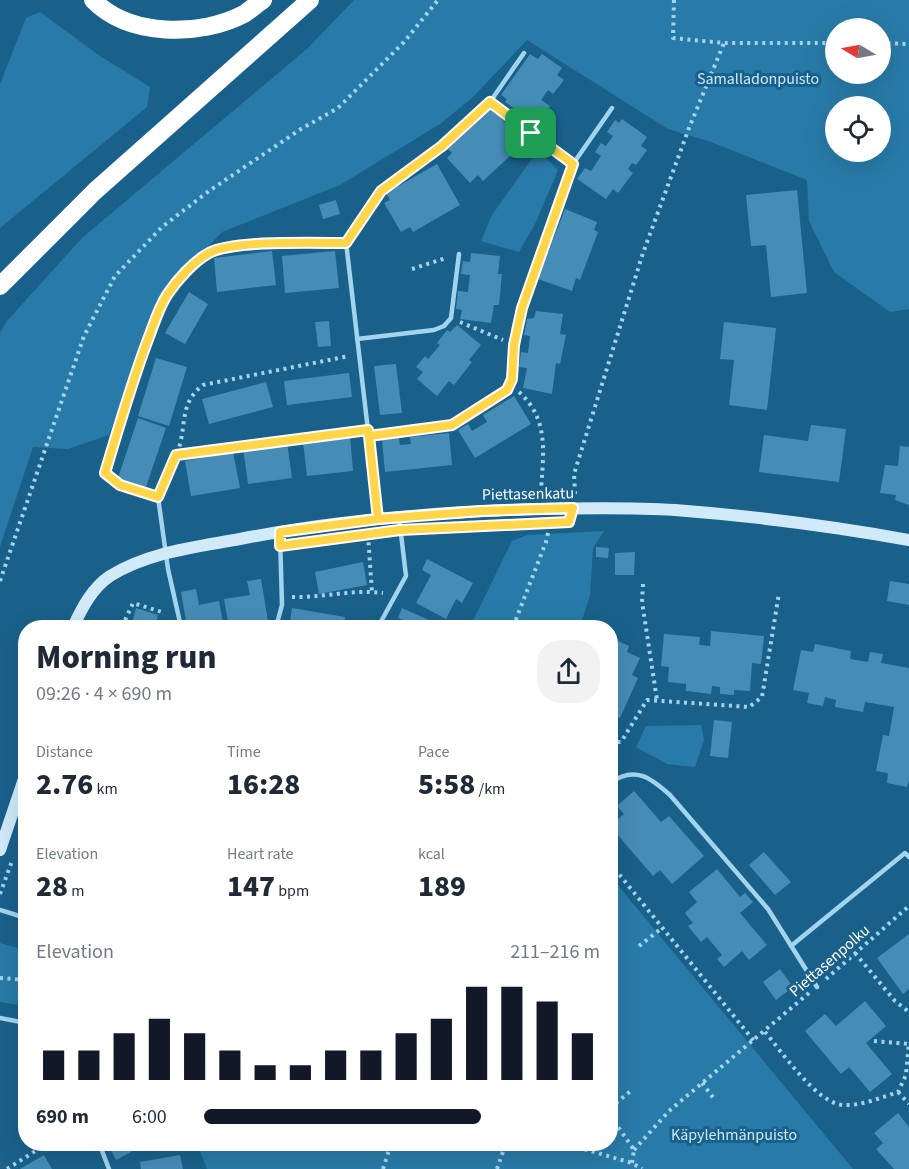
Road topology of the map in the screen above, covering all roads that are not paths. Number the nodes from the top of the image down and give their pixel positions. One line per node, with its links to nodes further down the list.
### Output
1 (93, 0): 2 (highway)
2 (263, 0)
3 (309, 0): 7 (highway)
4 (524, 53): 8 (lane)
5 (612, 108): 9 (lane)
6 (459, 254): 8 (lane)
7 (0, 286)
8 (357, 339): 9 (lane)
9 (368, 433): 11 (lane)
10 (120, 485): 15 (lane)
11 (378, 519): 12 (street, Piettasenkatu); 13 (street, Piettasenkatu)
12 (400, 524): 14 (street, Piettasenkatu); 19 (lane)
13 (280, 532): 15 (street, Piettasenkatu); 18 (lane)
14 (909, 540)
15 (167, 554): 16 (street, Piettasenkatu); 17 (lane)
16 (77, 620)
17 (180, 620)
18 (278, 620)
19 (382, 620)
20 (618, 777): 26 (lane)
21 (18, 797): 22 (street)
22 (0, 850)
23 (909, 857): 26 (lane)
24 (0, 910): 25 (lane)
25 (18, 916)
26 (791, 946): 27 (lane)
27 (817, 987)
28 (0, 1018): 29 (lane)
29 (18, 1021)
30 (102, 1151): 31 (lane)
31 (109, 1169)

